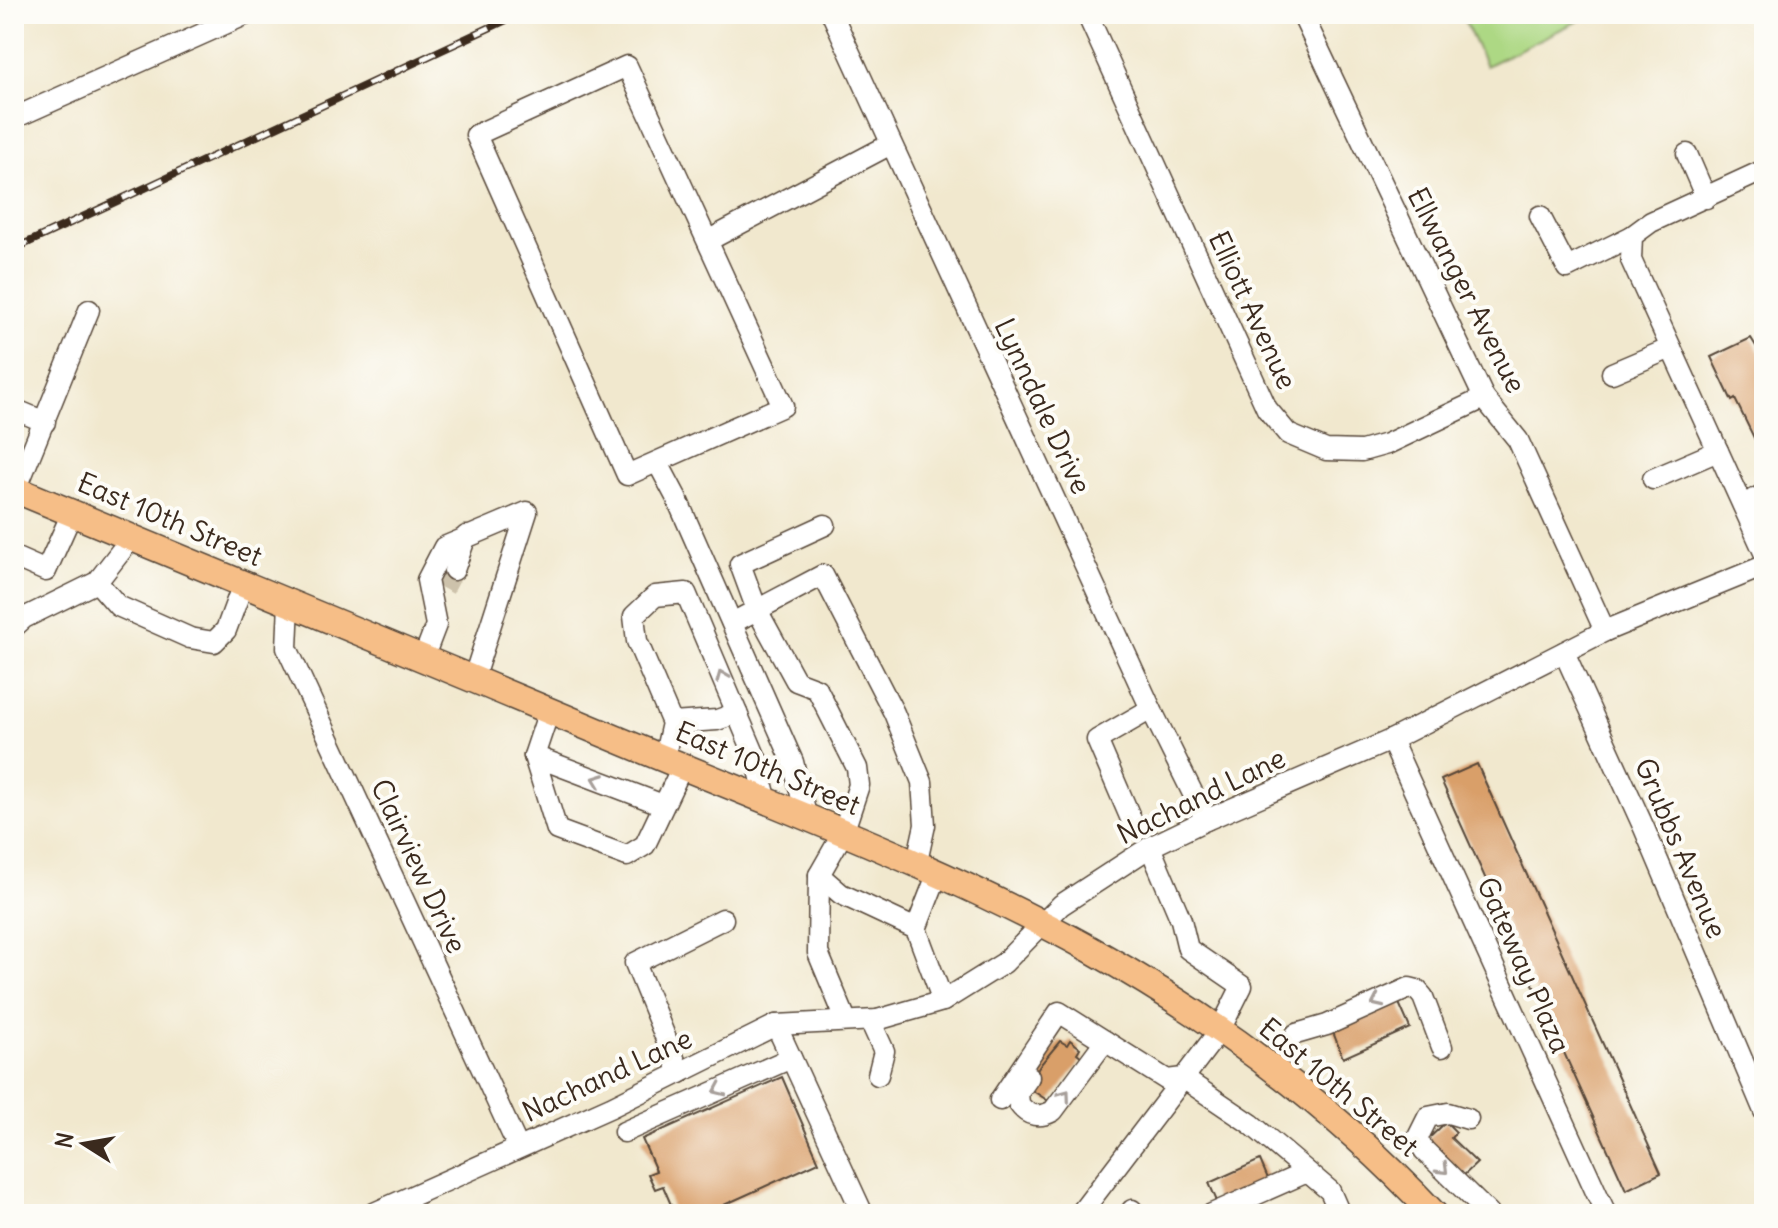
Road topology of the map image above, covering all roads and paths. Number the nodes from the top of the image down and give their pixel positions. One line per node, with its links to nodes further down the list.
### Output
1 (247, 14): 5 (street)
2 (832, 14): 6 (street, Lynndale Drive)
3 (1087, 14): 16 (street, Elliott Avenue)
4 (1302, 14): 16 (street, Ellwanger Avenue)
5 (14, 118)
6 (891, 144): 12 (street); 45 (street, Lynndale Drive)
7 (1687, 154): 9 (street)
8 (1764, 170): 9 (street)
9 (1706, 198): 11 (street)
10 (1540, 216): 11 (street)
11 (1632, 236): 14 (street)
12 (709, 240): 20 (street); 20 (street)
13 (89, 310): 18 (street)
14 (1671, 348): 15 (street); 19 (street)
15 (1612, 373)
16 (1484, 398): 41 (street, Ellwanger Avenue)
17 (14, 409): 18 (street)
18 (45, 422): 22 (street)
19 (1718, 451): 21 (street); 24 (street)
20 (658, 463): 39 (street)
21 (1653, 479)
22 (15, 490): 25 (main road, East 10th Street)
23 (1764, 494): 24 (street)
24 (1743, 505): 29 (street)
25 (72, 513): 28 (main road, East 10th Street); 30 (street)
26 (825, 525): 37 (street)
27 (466, 536): 32 (street); 38 (street); 44 (street)
28 (132, 537): 33 (street); 34 (main road, East 10th Street)
29 (1764, 552)
30 (14, 557)
31 (1764, 566): 41 (street, Nachand Lane)
32 (454, 570)
33 (97, 582): 34 (street); 40 (street)
34 (243, 584): 36 (main road, East 10th Street)
35 (444, 589): 38 (street)
36 (289, 603): 43 (main road, East 10th Street); 81 (street, Clairview Drive)
37 (757, 610): 39 (street); 57 (street); 59 (street)
38 (434, 611): 43 (street)
39 (732, 623): 54 (street)
40 (14, 627)
41 (1605, 631): 42 (street, Nachand Lane)
42 (1564, 652): 49 (street, Nachand Lane); 78 (street, Grubbs Avenue)
43 (423, 659): 44 (main road, East 10th Street)
44 (473, 680): 46 (main road, East 10th Street)
45 (1151, 709): 55 (street); 56 (street, Lynndale Drive)
46 (549, 711): 50 (street); 51 (main road, East 10th Street)
47 (737, 713): 48 (street); 48 (street, one-way to 48); 52 (street)
48 (672, 723): 51 (street)
49 (1391, 740): 56 (street, Nachand Lane); 90 (street, Gateway Plaza)
50 (534, 756): 53 (street, one-way to 50); 53 (street)
51 (673, 763): 52 (main road, East 10th Street); 53 (street)
52 (767, 802): 54 (main road, East 10th Street)
53 (663, 805)
54 (807, 819): 57 (main road, East 10th Street)
55 (1131, 819)
56 (1206, 820): 58 (street, Nachand Lane)
57 (843, 833): 59 (main road, East 10th Street); 60 (street)
58 (1150, 847): 62 (street, Nachand Lane); 69 (street)
59 (926, 870): 62 (main road, East 10th Street); 63 (street)
60 (819, 875): 63 (street); 66 (street)
61 (723, 919): 74 (street)
62 (1042, 924): 64 (street, Nachand Lane); 69 (main road, East 10th Street)
63 (916, 929): 64 (street)
64 (943, 1001): 67 (street, Nachand Lane)
65 (1068, 1017): 71 (street); 71 (street, one-way to 71); 77 (street)
66 (846, 1020): 67 (street, Nachand Lane); 68 (street, Nachand Lane)
67 (877, 1020): 75 (street)
68 (776, 1025): 73 (street); 74 (street, Nachand Lane)
69 (1220, 1030): 76 (street); 88 (main road, East 10th Street)
70 (1296, 1034): 72 (street, one-way to 70)
71 (1105, 1041): 76 (street)
72 (1442, 1047)
73 (791, 1058): 80 (street, one-way to 80); 84 (street)
74 (680, 1073): 81 (street, Nachand Lane)
75 (878, 1075)
76 (1183, 1078): 82 (street); 85 (street)
77 (1000, 1100)
78 (1764, 1111)
79 (1468, 1119): 89 (street, one-way to 89)
80 (624, 1132)
81 (518, 1147): 83 (street, Nachand Lane)
82 (1307, 1172): 86 (street); 87 (street)
83 (372, 1214)
84 (863, 1214)
85 (1080, 1214)
86 (1212, 1214)
87 (1340, 1214)
88 (1434, 1214)
89 (1489, 1214)
90 (1606, 1214)

